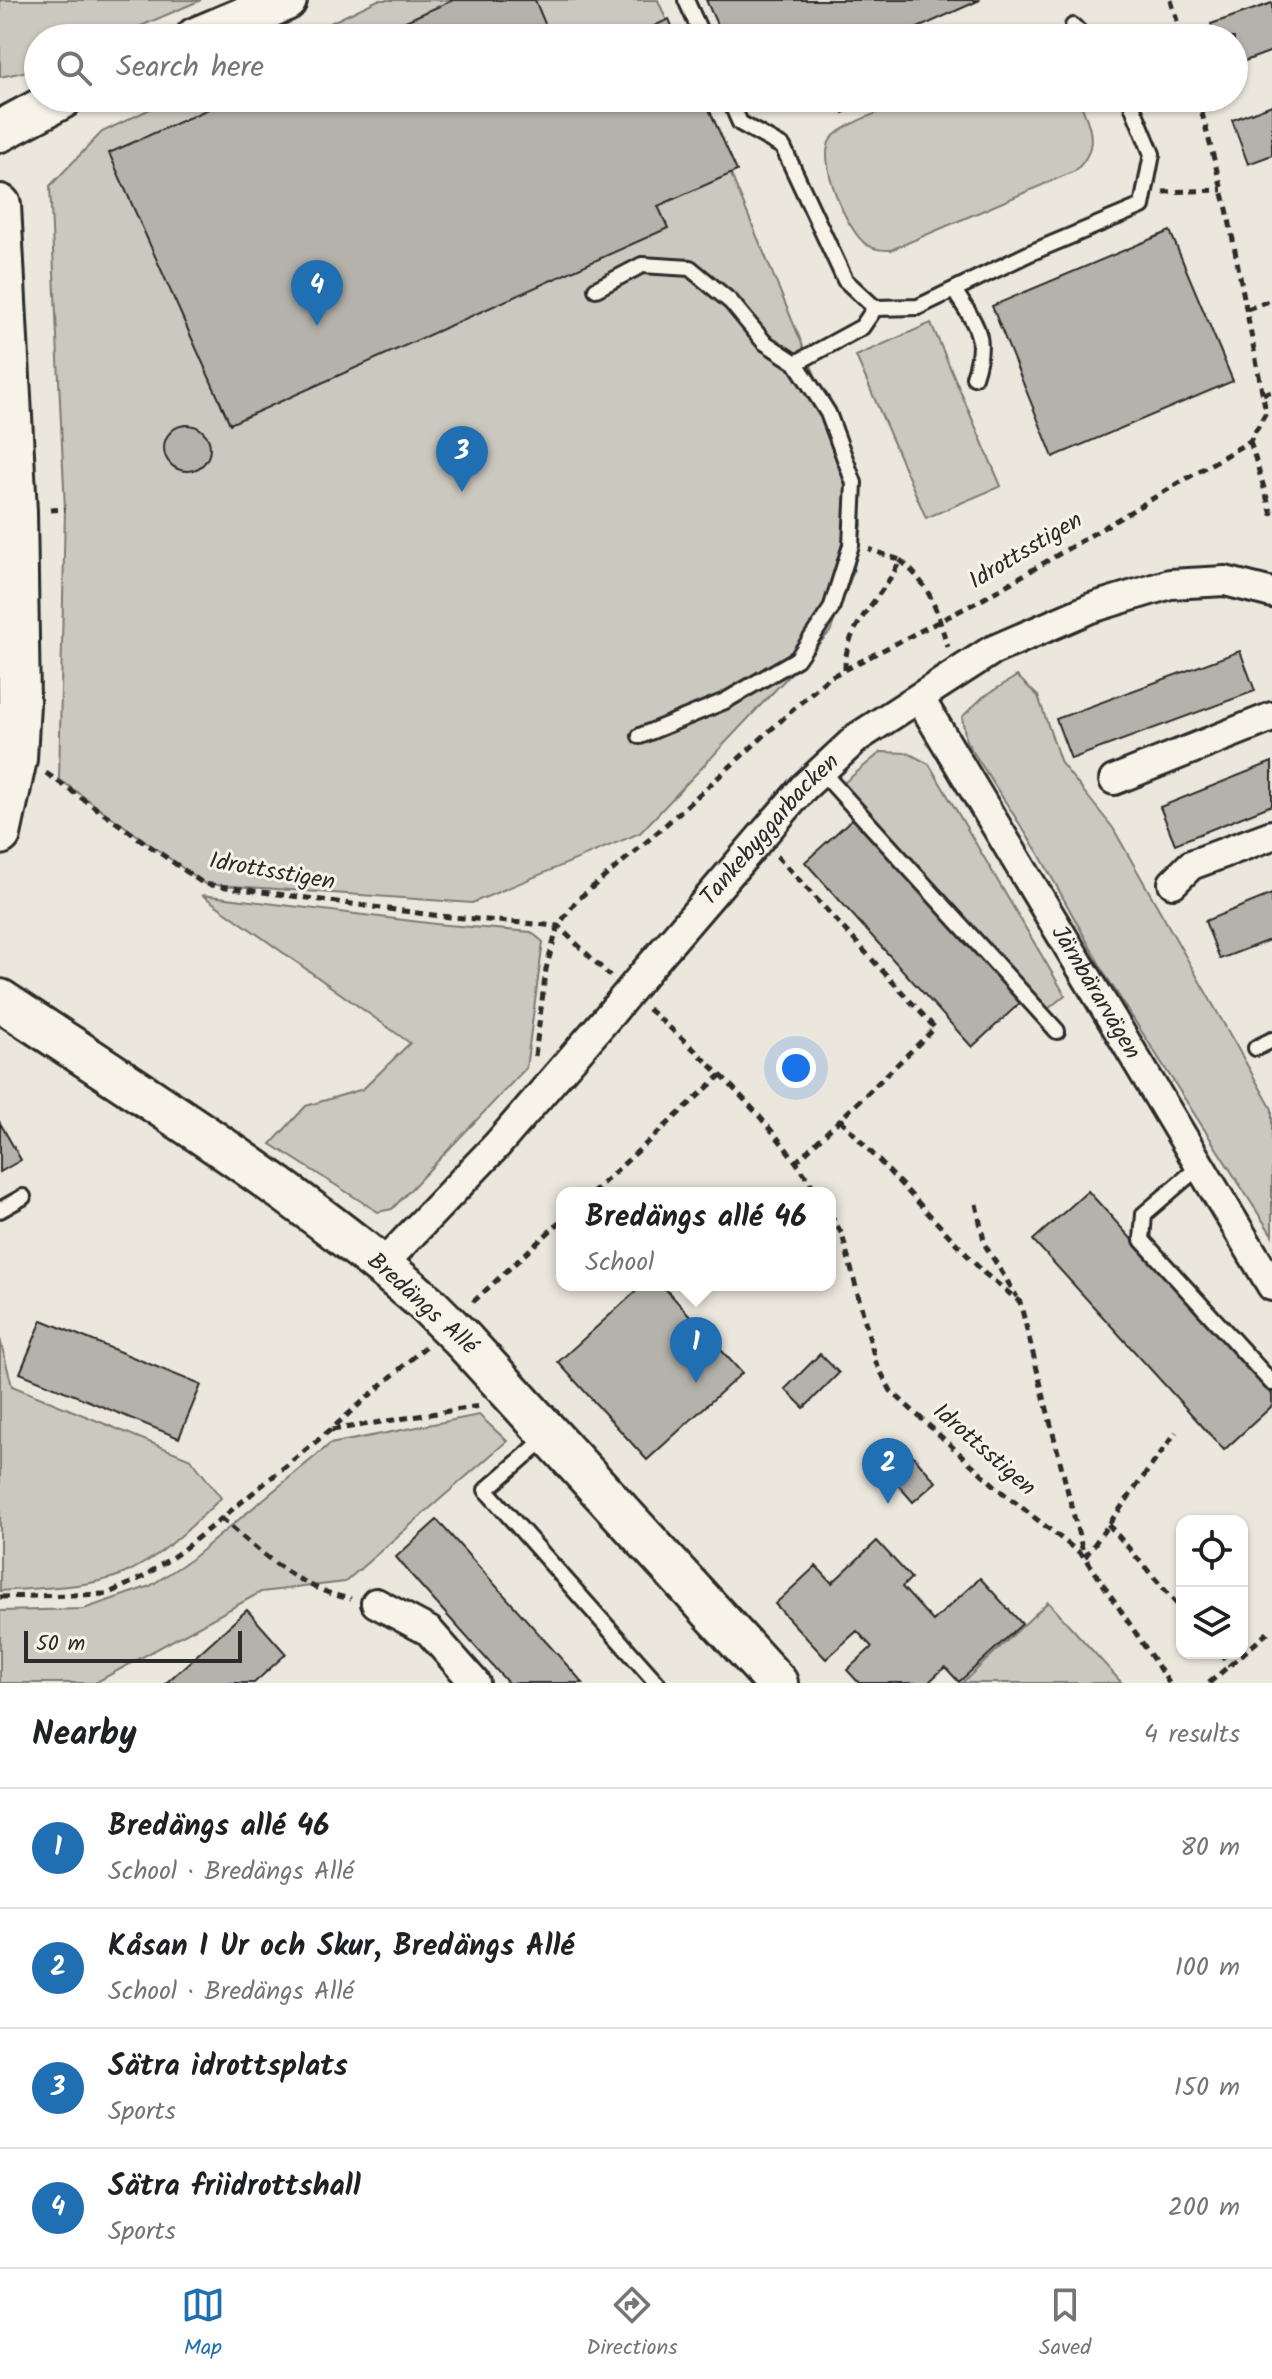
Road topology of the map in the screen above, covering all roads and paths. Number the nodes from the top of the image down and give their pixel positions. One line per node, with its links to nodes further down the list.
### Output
1 (286, 0): 4 (street)
2 (686, 0): 5 (lane)
3 (1171, 0): 6 (path)
4 (229, 24)
5 (697, 24)
6 (1178, 24)
7 (36, 112): 11 (street)
8 (735, 112): 19 (lane)
9 (1135, 112): 13 (lane)
10 (1202, 112): 12 (path)
11 (0, 131)
12 (1222, 190): 13 (path); 20 (path)
13 (1144, 191): 17 (lane)
14 (0, 205): 15 (street)
15 (3, 258): 35 (street)
16 (596, 289): 21 (lane)
17 (954, 290): 19 (lane); 22 (lane)
18 (1272, 300): 20 (path)
19 (875, 308): 21 (lane)
20 (1247, 310): 24 (path)
21 (796, 363): 27 (lane)
22 (974, 377)
23 (1272, 391): 24 (path)
24 (1263, 394): 25 (path)
25 (1250, 441): 26 (path); 30 (path, Idrottsstigen)
26 (1272, 515)
27 (851, 545): 28 (path); 34 (lane)
28 (900, 560): 30 (path); 31 (path)
29 (1272, 593): 32 (street, Tankebyggarbacken)
30 (940, 622): 31 (path, Idrottsstigen)
31 (845, 670): 42 (path, Idrottsstigen)
32 (920, 699): 36 (street, Tankebyggarbacken); 53 (street, Järnbärarvägen)
33 (1272, 717): 37 (street)
34 (640, 736)
35 (8, 758): 38 (street); 42 (path, Idrottsstigen)
36 (821, 771): 40 (street, Tankebyggarbacken); 46 (lane)
37 (1114, 780)
38 (0, 834)
39 (1272, 835): 41 (street)
40 (760, 838): 43 (street, Tankebyggarbacken, bridge); 51 (path)
41 (1173, 883)
42 (558, 926): 43 (path); 50 (path)
43 (616, 999): 50 (street, Tankebyggarbacken)
44 (0, 1000): 61 (street, Bredängs Allé)
45 (645, 1006): 49 (path)
46 (1057, 1031)
47 (1272, 1040): 48 (lane)
48 (1256, 1048)
49 (721, 1075): 52 (path); 54 (path)
50 (542, 1093): 61 (street, Tankebyggarbacken)
51 (840, 1119): 52 (path); 63 (path)
52 (797, 1161): 55 (path)
53 (1201, 1165): 62 (street, Järnbärarvägen); 65 (lane)
54 (599, 1187)
55 (813, 1187)
56 (23, 1197): 58 (lane)
57 (976, 1204): 63 (path)
58 (0, 1210)
59 (836, 1224): 72 (path, Idrottsstigen)
60 (556, 1226): 64 (path)
61 (382, 1265): 64 (street, Bredängs Allé, bridge)
62 (1272, 1286)
63 (1020, 1302): 72 (path)
64 (452, 1331): 66 (street, Bredängs Allé); 67 (path)
65 (1272, 1383)
66 (520, 1399): 67 (path); 69 (street, Bredängs Allé)
67 (329, 1431): 70 (path)
68 (1176, 1432): 71 (path)
69 (551, 1433): 80 (lane); 81 (street, Bredängs Allé)
70 (221, 1518): 73 (path); 74 (path)
71 (1108, 1524): 72 (path); 75 (path)
72 (1085, 1557): 82 (path, Idrottsstigen)
73 (0, 1597)
74 (376, 1603): 79 (street)
75 (1176, 1603)
76 (1272, 1629): 78 (path)
77 (1224, 1659): 78 (path)
78 (1230, 1665): 83 (path)
79 (475, 1683)
80 (657, 1683)
81 (777, 1683)
82 (1169, 1683)
83 (1209, 1683)

